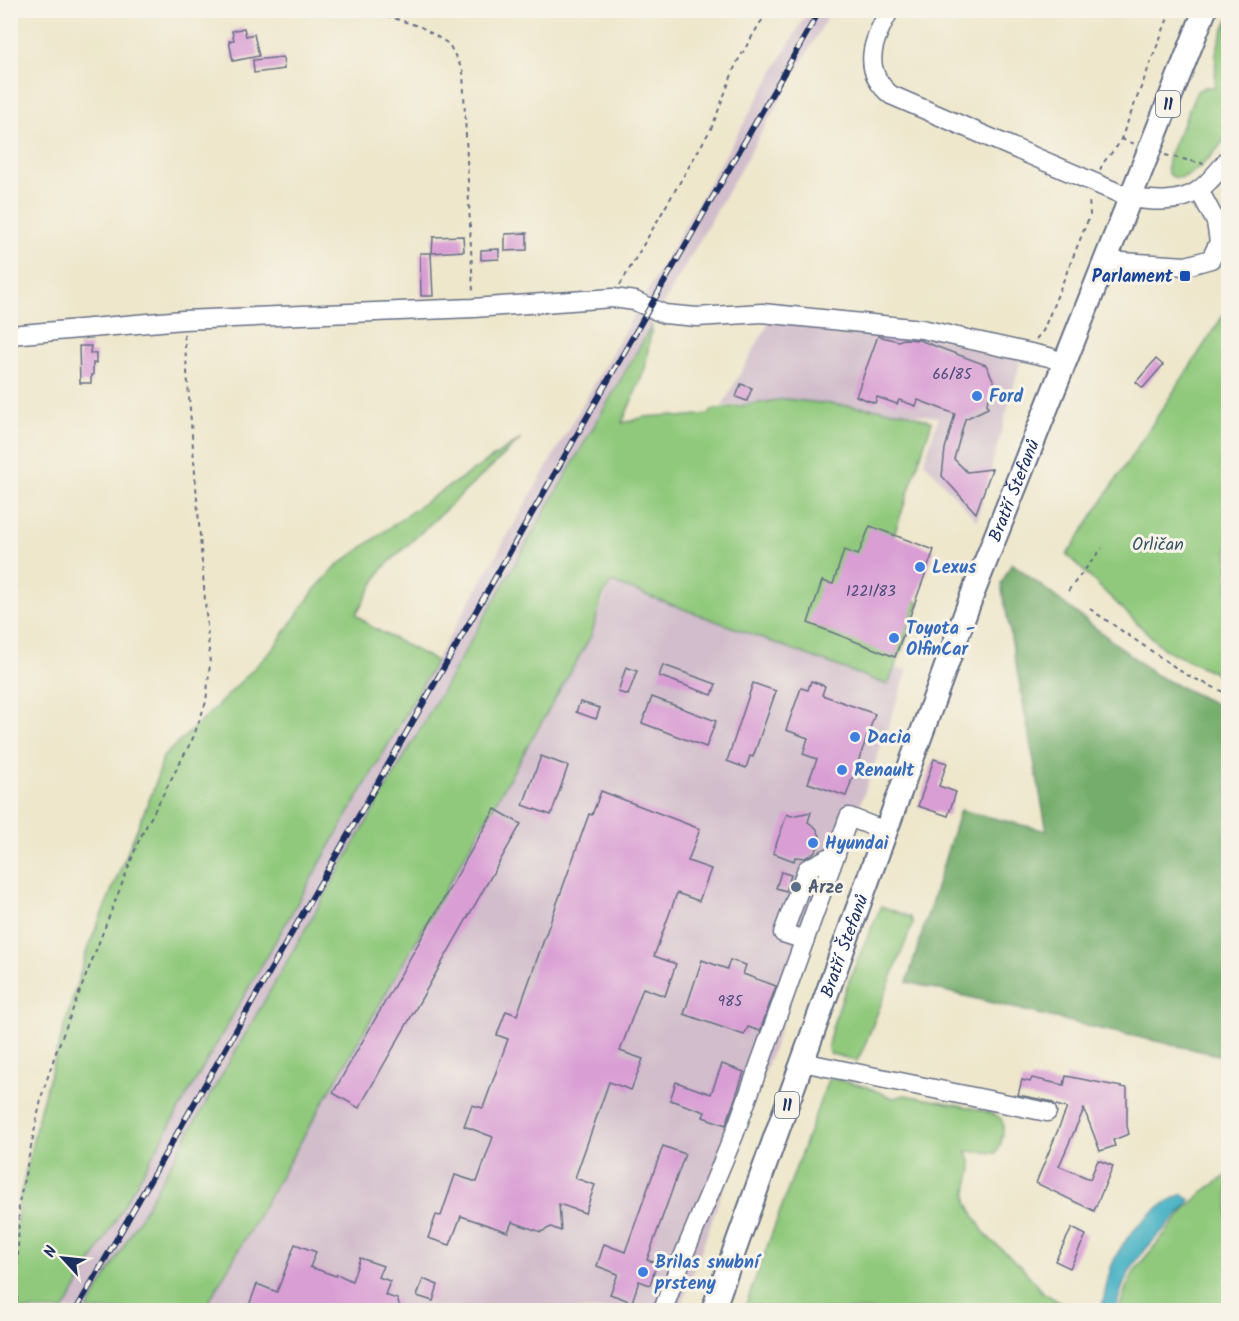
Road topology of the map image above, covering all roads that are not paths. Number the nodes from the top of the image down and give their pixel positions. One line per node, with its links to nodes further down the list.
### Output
1 (890, 10): 5 (street)
2 (1205, 10): 5 (main road, 11)
3 (1228, 159): 4 (street)
4 (1199, 190): 5 (street); 6 (street)
5 (1131, 198): 6 (main road, Bratří Štefanů / 11)
6 (1106, 261): 8 (main road, Bratří Štefanů / 11)
7 (10, 335): 8 (street)
8 (1065, 364): 9 (main road, Bratří Štefanů / 11)
9 (885, 831): 10 (main road, Bratří Štefanů / 11); 12 (street)
10 (802, 1062): 11 (street); 13 (main road, Bratří Štefanů / 11)
11 (1047, 1112)
12 (663, 1311)
13 (713, 1311)

